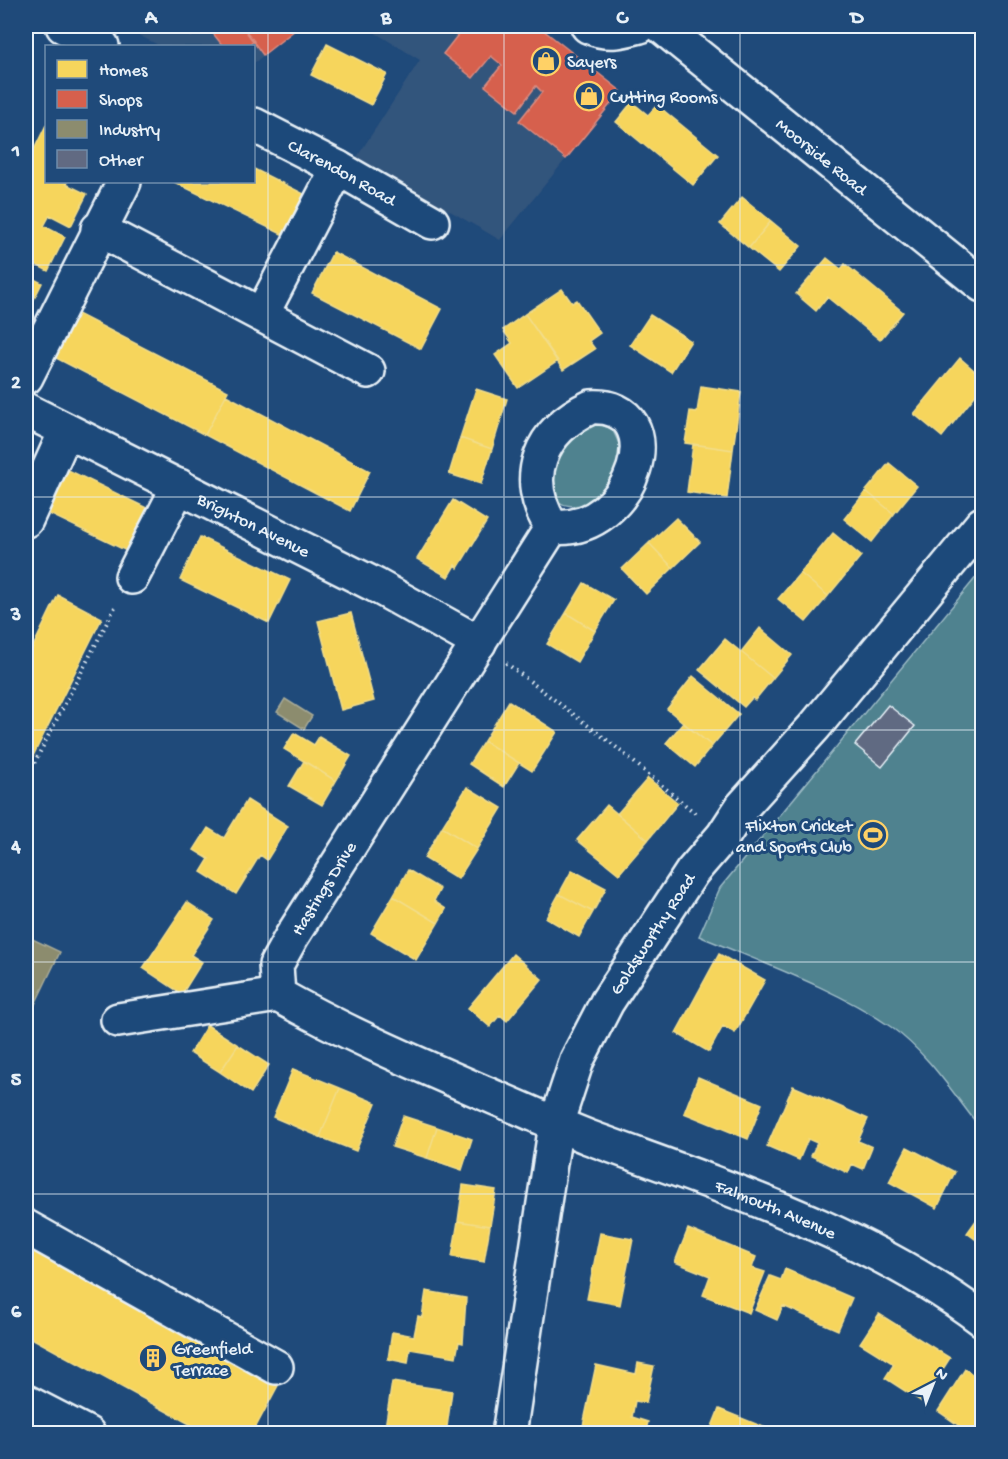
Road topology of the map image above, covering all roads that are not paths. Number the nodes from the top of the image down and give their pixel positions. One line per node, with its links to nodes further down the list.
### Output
1 (63, 26): 5 (street)
2 (588, 26): 3 (street)
3 (640, 26)
4 (661, 26): 11 (street, Moorside Road)
5 (99, 38)
6 (255, 125): 7 (street, Clarendon Road)
7 (338, 168): 9 (street, Clarendon Road); 12 (street)
8 (123, 183): 10 (street)
9 (432, 222)
10 (98, 229): 12 (street); 14 (street)
11 (982, 285)
12 (262, 314): 13 (street)
13 (368, 371)
14 (26, 377)
15 (26, 410): 16 (street, Brighton Avenue)
16 (66, 430): 17 (street, Brighton Avenue); 18 (street)
17 (178, 486): 21 (street); 22 (street, Brighton Avenue)
18 (26, 520)
19 (982, 524): 25 (street, Goldsworthy Road)
20 (552, 527): 22 (street, Hastings Drive)
21 (132, 577)
22 (479, 643): 23 (street, Hastings Drive)
23 (278, 995): 24 (street); 25 (street)
24 (118, 1020)
25 (556, 1124): 27 (street, Falmouth Avenue); 31 (street, Goldsworthy Road)
26 (26, 1227): 28 (street)
27 (982, 1319)
28 (276, 1367)
29 (26, 1404): 30 (street)
30 (88, 1434)
31 (509, 1434)

